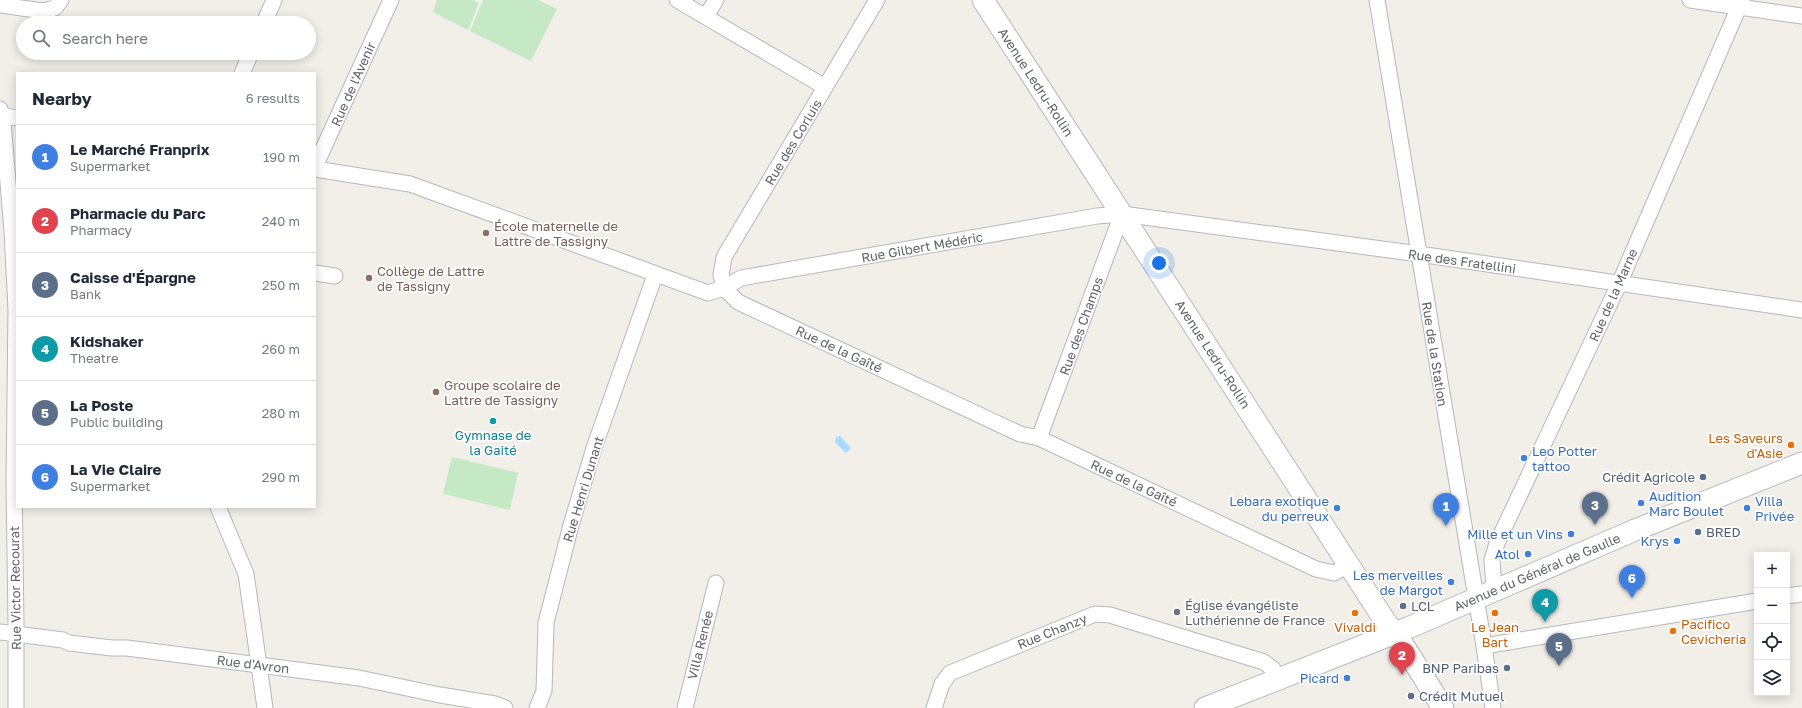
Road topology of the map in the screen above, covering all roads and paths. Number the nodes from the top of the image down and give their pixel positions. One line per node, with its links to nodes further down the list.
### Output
1 (61, 0): 11 (street)
2 (274, 0): 12 (street)
3 (391, 0): 20 (street, Rue de l'Avenir)
4 (677, 0): 13 (street)
5 (716, 0): 13 (street)
6 (877, 0): 17 (street, Rue des Corluis)
7 (983, 0): 21 (street, Avenue Ledru-Rollin)
8 (1377, 0): 23 (street, Rue de la Station)
9 (1690, 0): 10 (street)
10 (1741, 3): 14 (street); 27 (street, Rue de la Marne)
11 (0, 5)
12 (267, 16)
13 (706, 16): 17 (street)
14 (1802, 16)
15 (248, 60): 16 (street)
16 (242, 72)
17 (826, 87): 28 (street, Rue des Corluis)
18 (1, 113): 19 (street); 22 (street, Rue Victor Recourat)
19 (16, 118)
20 (316, 169): 25 (street)
21 (1122, 214): 23 (street, Rue des Fratellini); 28 (street, Rue Gilbert Médéric); 30 (street, Rue des Champs); 35 (street, Avenue Ledru-Rollin)
22 (15, 231): 44 (street, Rue Victor Recourat)
23 (1419, 254): 27 (street, Rue des Fratellini); 34 (street, Rue de la Station)
24 (316, 273): 26 (street)
25 (655, 275): 28 (street); 51 (street, Rue Henri Dunant)
26 (335, 276)
27 (1619, 284): 29 (street, Rue des Fratellini); 33 (street, Rue de la Marne)
28 (724, 288): 30 (street, Rue de la Gaîté)
29 (1802, 310)
30 (1039, 438): 35 (street, Rue de la Gaîté)
31 (1802, 462): 37 (street, Avenue du Général de Gaulle)
32 (218, 508): 46 (street)
33 (1497, 543): 34 (street); 37 (street, Rue de la Marne)
34 (1467, 544): 40 (street, Rue de la Station)
35 (1349, 564): 43 (street, Avenue Ledru-Rollin)
36 (716, 583): 52 (street, Villa Renée)
37 (1494, 590): 40 (street, Avenue du Général de Gaulle)
38 (1802, 594): 39 (street)
39 (1790, 596)
40 (1475, 598): 43 (street, Avenue du Général de Gaulle); 45 (street, Rue de la Station)
41 (1754, 601): 45 (street)
42 (0, 632): 44 (street, Rue d'Avron)
43 (1393, 632): 47 (street, Avenue du Général de Gaulle); 55 (street, Avenue Ledru-Rollin)
44 (17, 634): 46 (street, Rue d'Avron); 48 (street, Rue Victor Recourat)
45 (1484, 646): 56 (street, Rue de la Station)
46 (260, 665): 49 (street); 50 (street, Rue d'Avron)
47 (1277, 680): 53 (street, Rue Chanzy); 54 (street, Avenue du Général de Gaulle)
48 (16, 708)
49 (265, 708)
50 (505, 708)
51 (537, 708)
52 (685, 708)
53 (934, 708)
54 (1205, 708)
55 (1443, 708)
56 (1493, 708)

